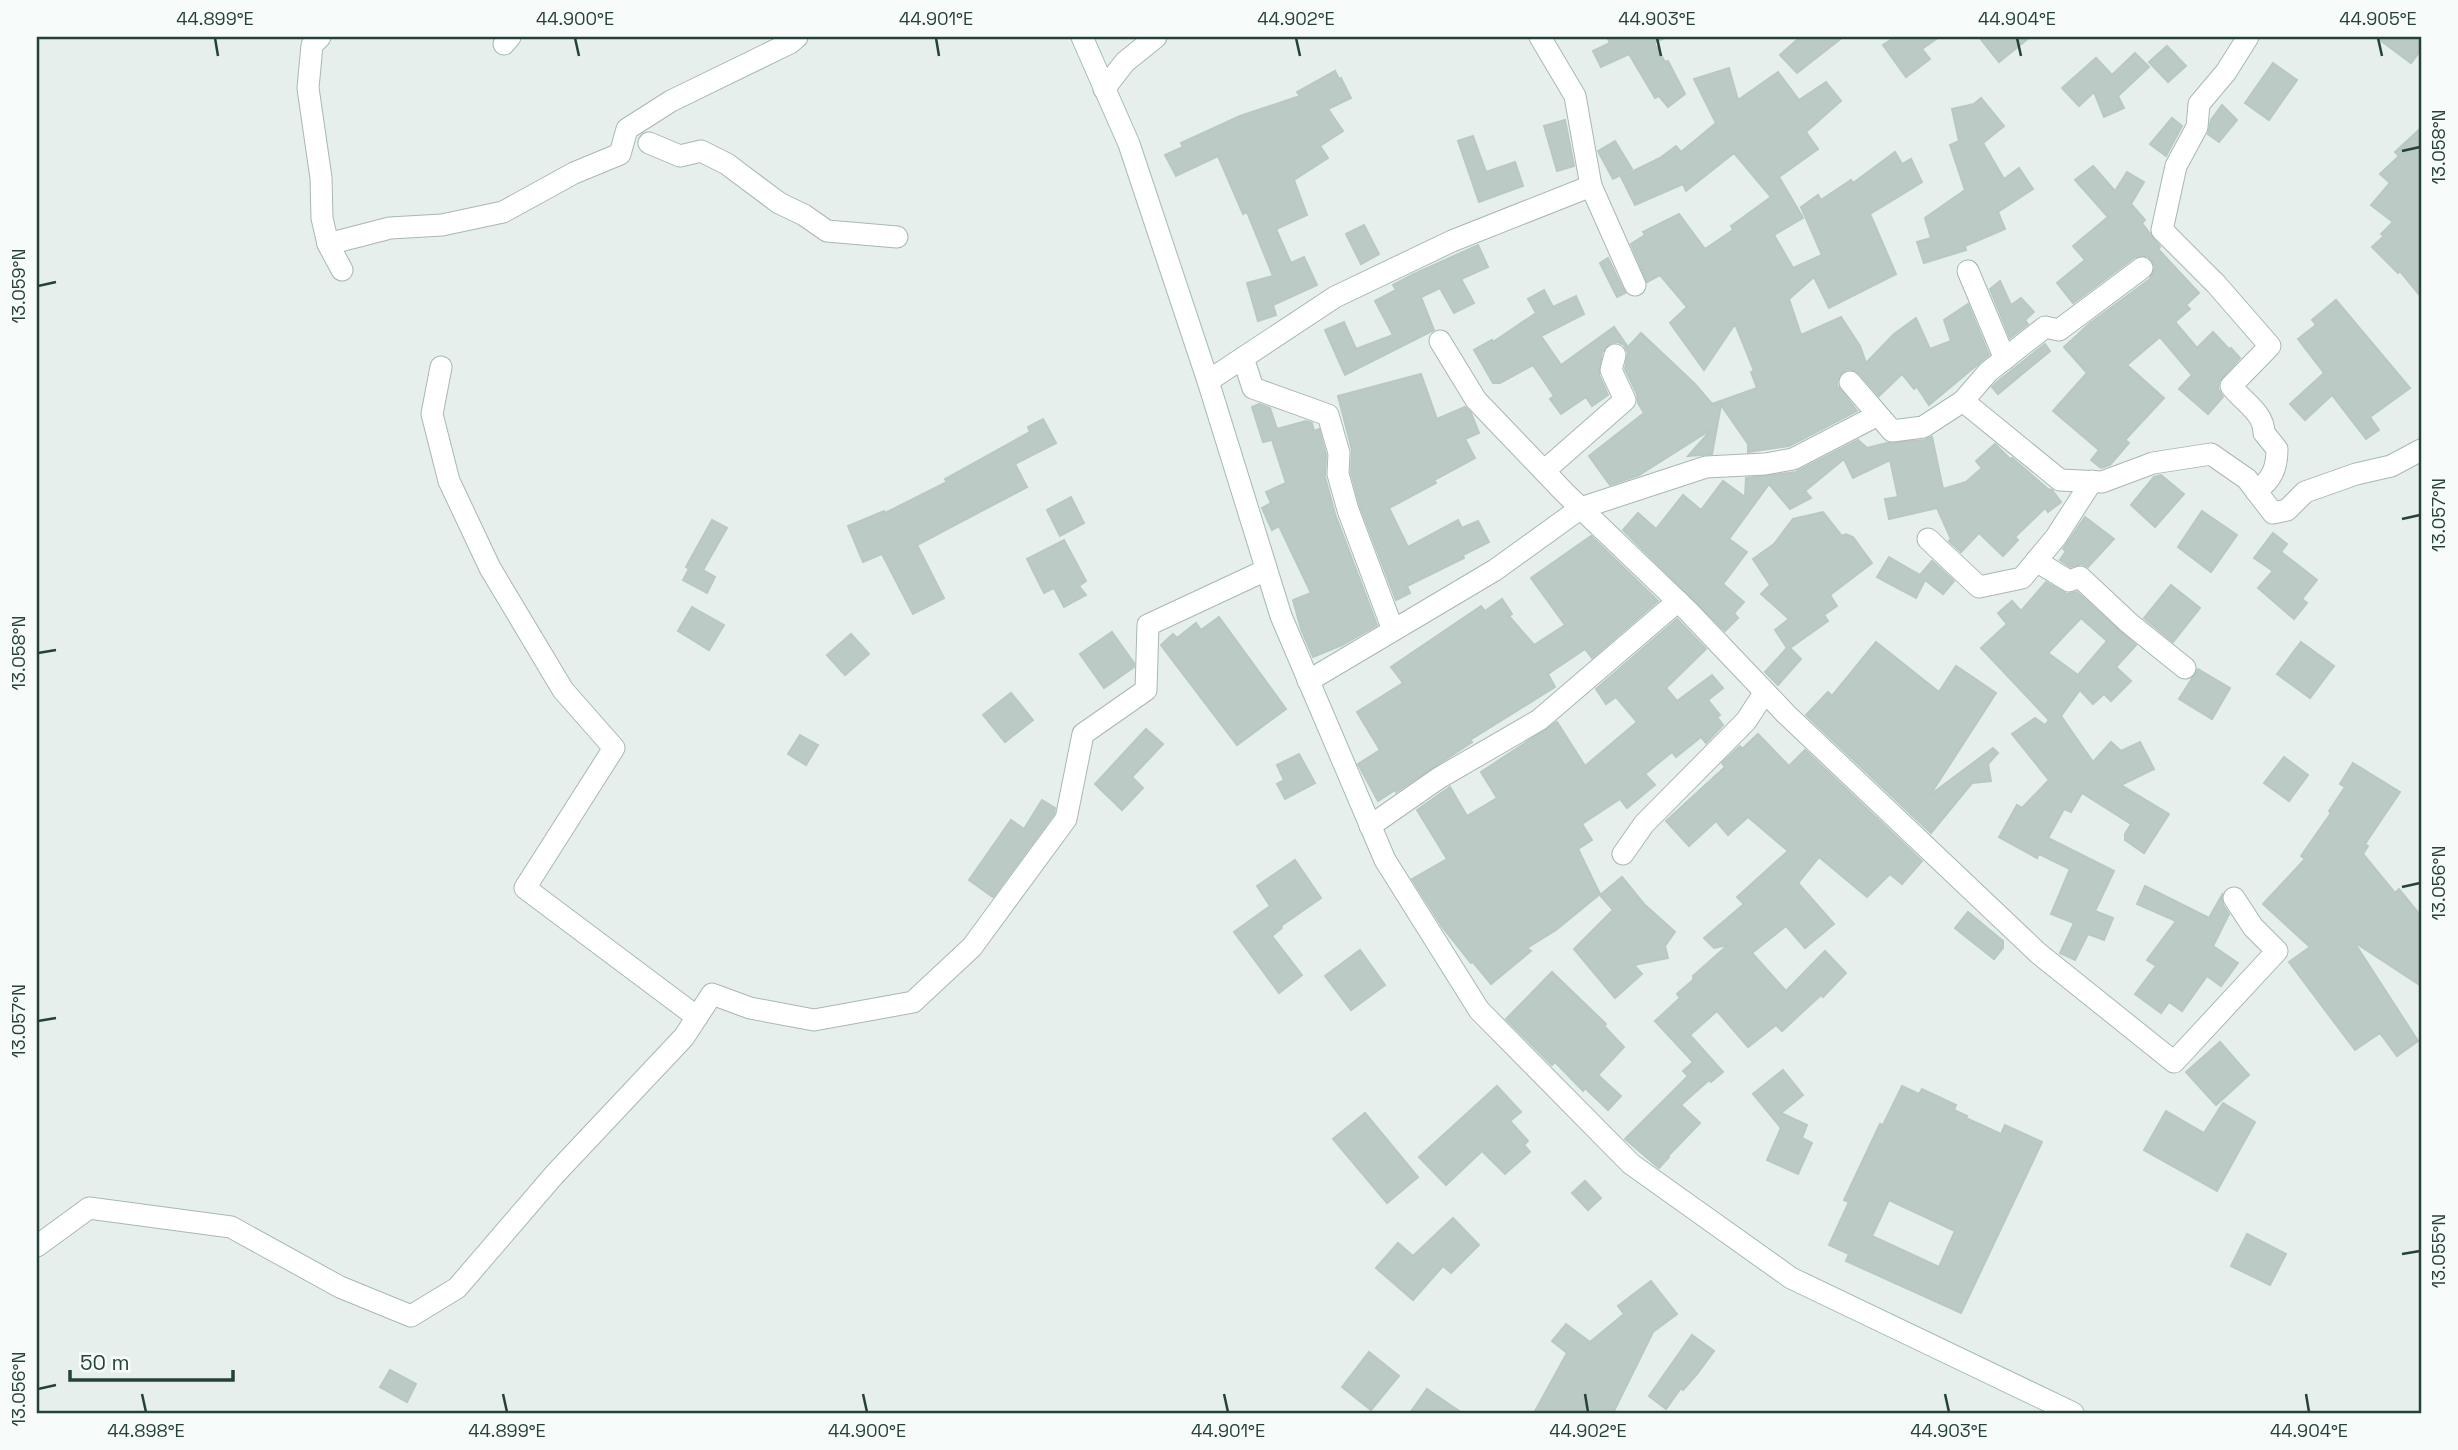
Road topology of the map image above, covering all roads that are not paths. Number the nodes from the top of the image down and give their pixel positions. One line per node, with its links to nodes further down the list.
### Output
1 (320, 37): 11 (street)
2 (797, 37): 11 (street)
3 (1082, 37): 7 (street)
4 (1156, 37): 7 (street)
5 (1540, 37): 9 (street)
6 (2248, 37): 28 (street)
7 (1104, 89): 21 (street)
8 (649, 143): 10 (street)
9 (1591, 186): 15 (street); 18 (street)
10 (897, 237)
11 (328, 244): 13 (street)
12 (2142, 268): 19 (street)
13 (342, 270)
14 (1968, 271): 19 (street)
15 (1635, 285)
16 (1440, 341): 26 (street)
17 (1615, 355): 26 (street)
18 (1243, 358): 21 (street); 34 (street)
19 (2005, 359): 23 (street)
20 (441, 368): 41 (street)
21 (1208, 381): 32 (street)
22 (1850, 382): 24 (street)
23 (1963, 401): 24 (street); 27 (street)
24 (1878, 415): 29 (street)
25 (2421, 450): 28 (street)
26 (1544, 471): 29 (street)
27 (2092, 481): 28 (street); 31 (street)
28 (2256, 491)
29 (1581, 508): 33 (street); 34 (street)
30 (1928, 539): 31 (street)
31 (2036, 561): 35 (street)
32 (1266, 570): 36 (street); 41 (street)
33 (1678, 601): 37 (street); 38 (street)
34 (1393, 630): 36 (street)
35 (2185, 668)
36 (1308, 681): 38 (street)
37 (1765, 692): 39 (street); 40 (street)
38 (1370, 826): 43 (street)
39 (1622, 854)
40 (2234, 898)
41 (697, 1017): 42 (street)
42 (37, 1246)
43 (2073, 1413)

